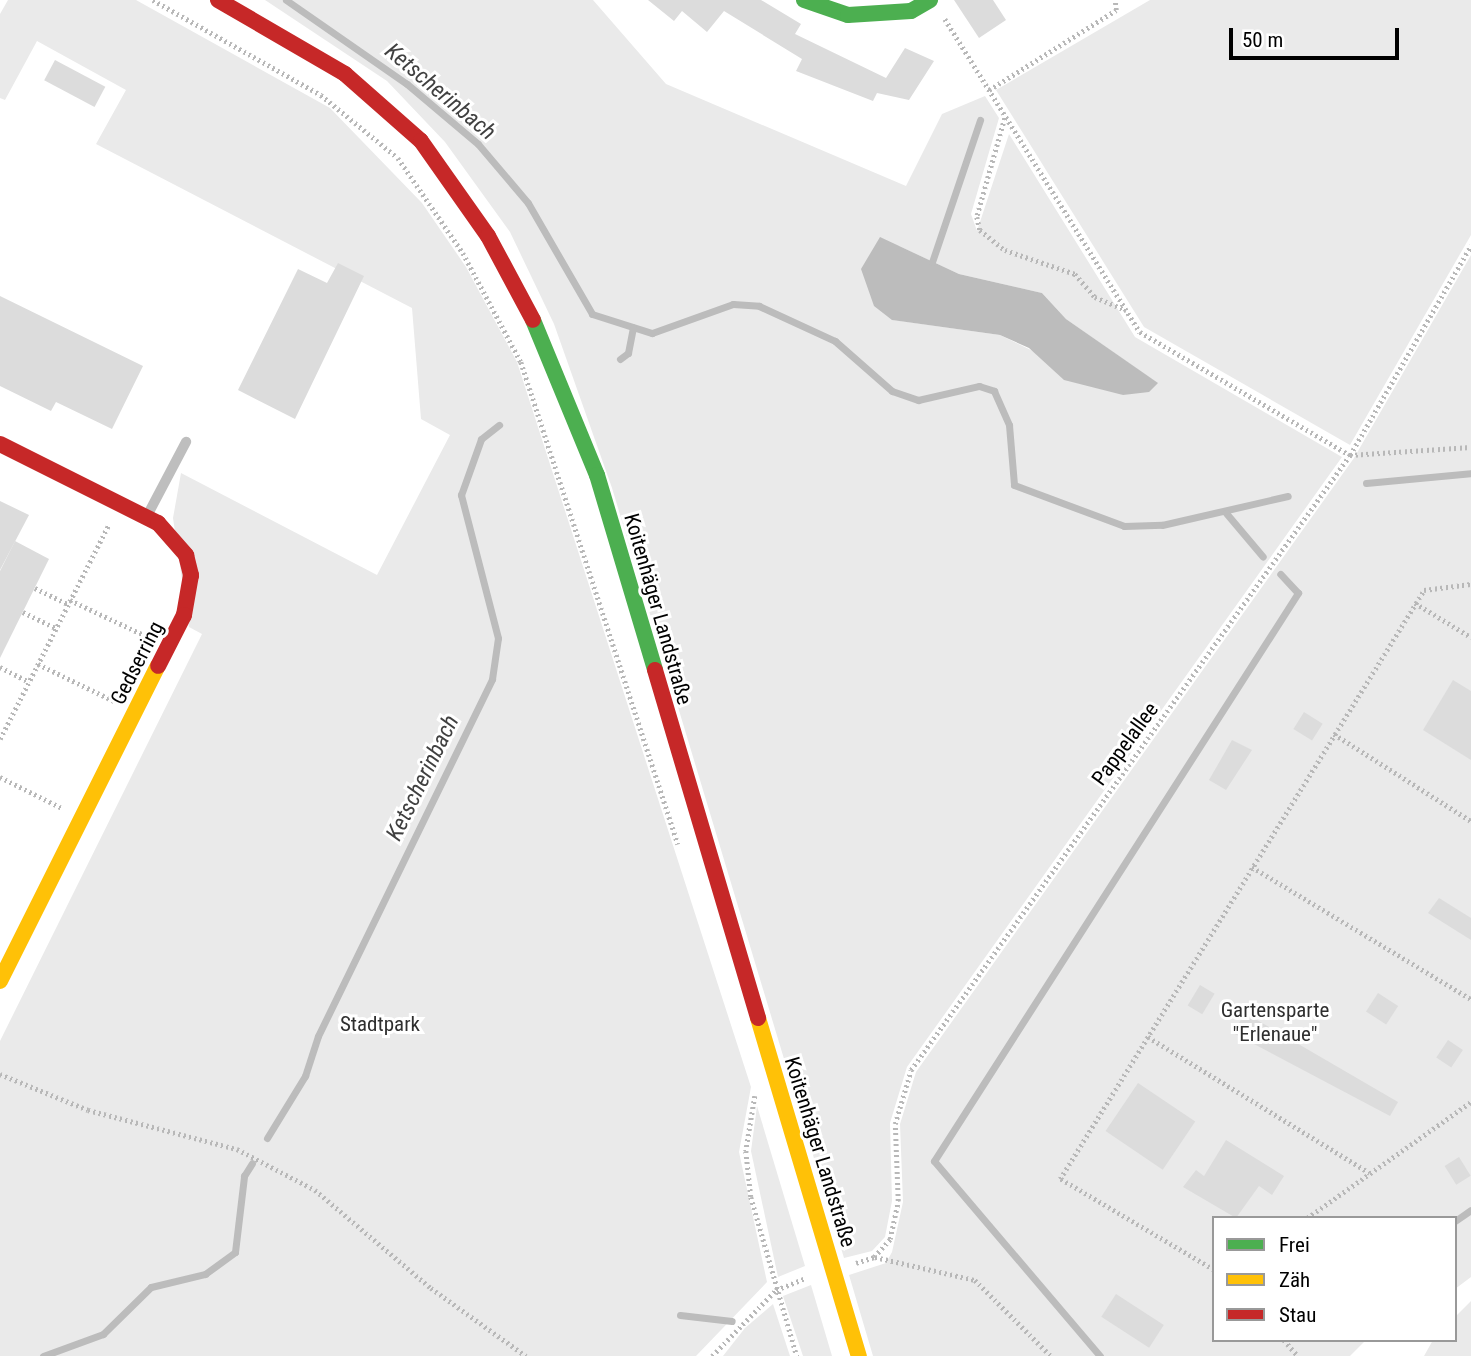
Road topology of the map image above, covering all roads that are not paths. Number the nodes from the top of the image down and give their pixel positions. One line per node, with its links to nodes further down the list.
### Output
1 (218, 0): 8 (main road, Koitenhäger Landstraße)
2 (804, 0): 3 (main road)
3 (935, 6)
4 (186, 442): 6 (lane)
5 (0, 444): 6 (main road, Gedserring)
6 (147, 516): 7 (main road, Gedserring)
7 (0, 981)
8 (859, 1356)

